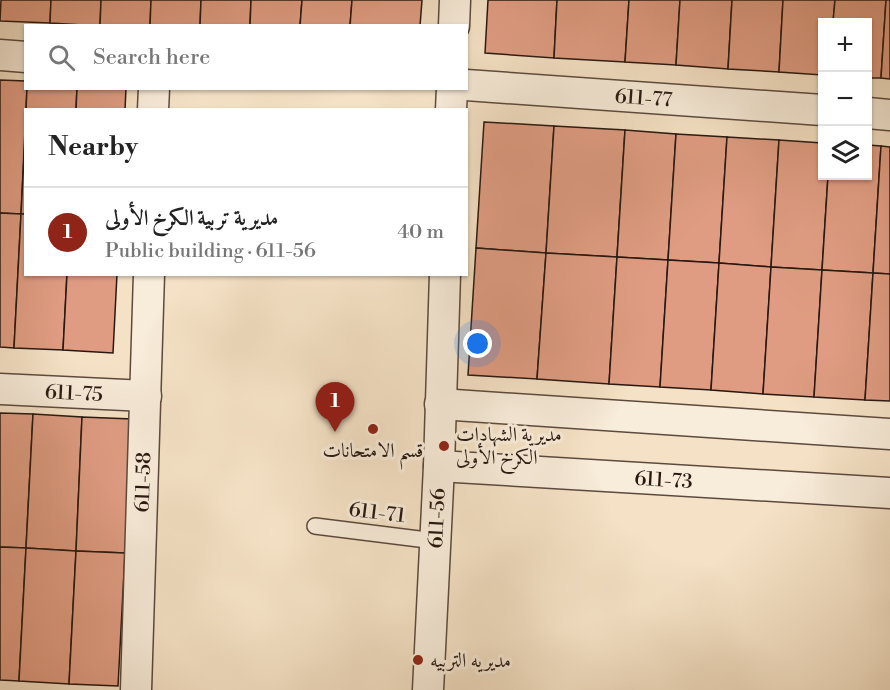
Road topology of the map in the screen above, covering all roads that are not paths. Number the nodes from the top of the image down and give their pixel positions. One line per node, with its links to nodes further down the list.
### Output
1 (455, 0): 2 (street)
2 (454, 24)
3 (0, 55): 4 (street)
4 (24, 57)
5 (468, 86): 10 (street, 611-77)
6 (154, 90): 8 (street)
7 (452, 90): 9 (street)
8 (153, 108)
9 (451, 108)
10 (818, 110)
11 (872, 113): 12 (street)
12 (890, 115)
13 (149, 276): 16 (street, 611-58)
14 (445, 276): 17 (street, 611-56)
15 (0, 389): 16 (street, 611-75)
16 (146, 396): 23 (street, 611-58)
17 (440, 404): 18 (street); 19 (street, 611-56)
18 (890, 434)
19 (439, 466): 20 (street, 611-73); 22 (street, 611-56)
20 (890, 493)
21 (315, 526): 22 (lane, 611-71)
22 (435, 541): 24 (street, 611-56)
23 (136, 690)
24 (428, 690)

